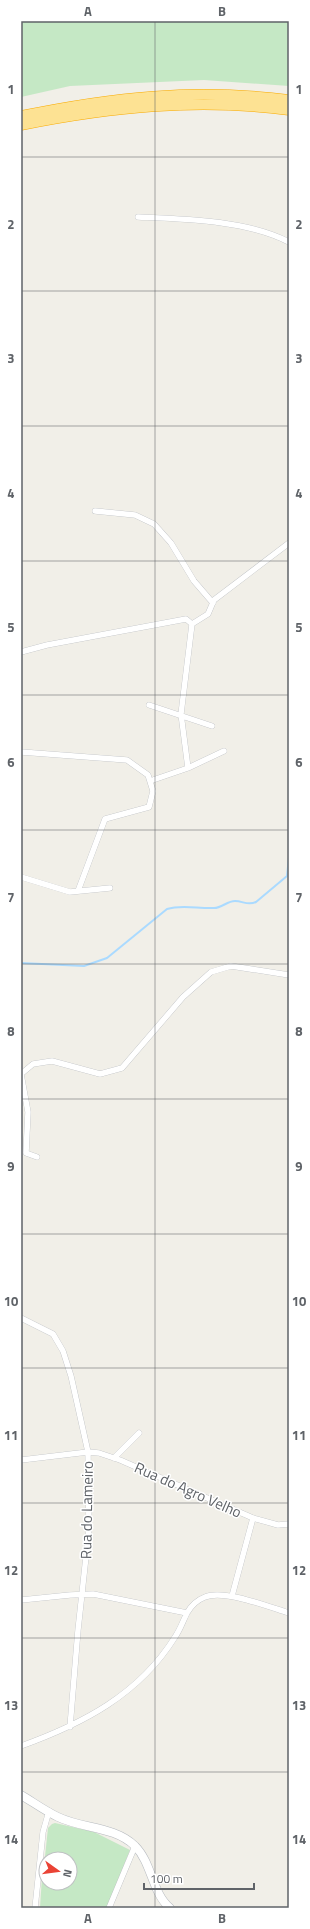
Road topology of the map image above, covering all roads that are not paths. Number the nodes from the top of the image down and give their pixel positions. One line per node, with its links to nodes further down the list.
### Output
1 (289, 100): 3 (highway)
2 (289, 110): 4 (highway)
3 (21, 116)
4 (21, 125)
5 (138, 217): 6 (street)
6 (289, 242)
7 (96, 510): 9 (street)
8 (289, 543): 9 (street)
9 (213, 602): 10 (street)
10 (192, 624): 11 (street); 13 (street)
11 (21, 652)
12 (148, 704): 13 (street)
13 (182, 717): 14 (street); 17 (street)
14 (212, 726)
15 (224, 751): 17 (street)
16 (21, 752): 18 (street)
17 (188, 768): 18 (street)
18 (150, 781): 21 (street)
19 (21, 877): 21 (street)
20 (110, 888): 21 (street)
21 (78, 891)
22 (289, 974): 23 (street)
23 (21, 1074): 24 (street)
24 (37, 1157)
25 (21, 1318): 27 (street, Rua do Lameiro)
26 (139, 1434): 28 (street)
27 (88, 1452): 28 (street, Rua do Agro Velho); 29 (street, Rua do Agro Velho); 32 (street, Rua do Lameiro)
28 (114, 1458): 30 (street, Rua do Agro Velho)
29 (21, 1460)
30 (253, 1518): 31 (street, Rua do Agro Velho); 33 (street)
31 (289, 1524)
32 (81, 1595): 34 (street); 35 (street); 37 (street, Rua do Lameiro)
33 (232, 1596): 35 (street); 36 (street)
34 (21, 1600)
35 (187, 1613): 37 (street)
36 (289, 1613)
37 (70, 1727): 38 (street)
38 (21, 1746)
39 (21, 1795): 40 (main road)
40 (49, 1811): 41 (main road); 42 (street)
41 (135, 1846): 43 (street); 44 (main road)
42 (35, 1908)
43 (109, 1908)
44 (170, 1908)

